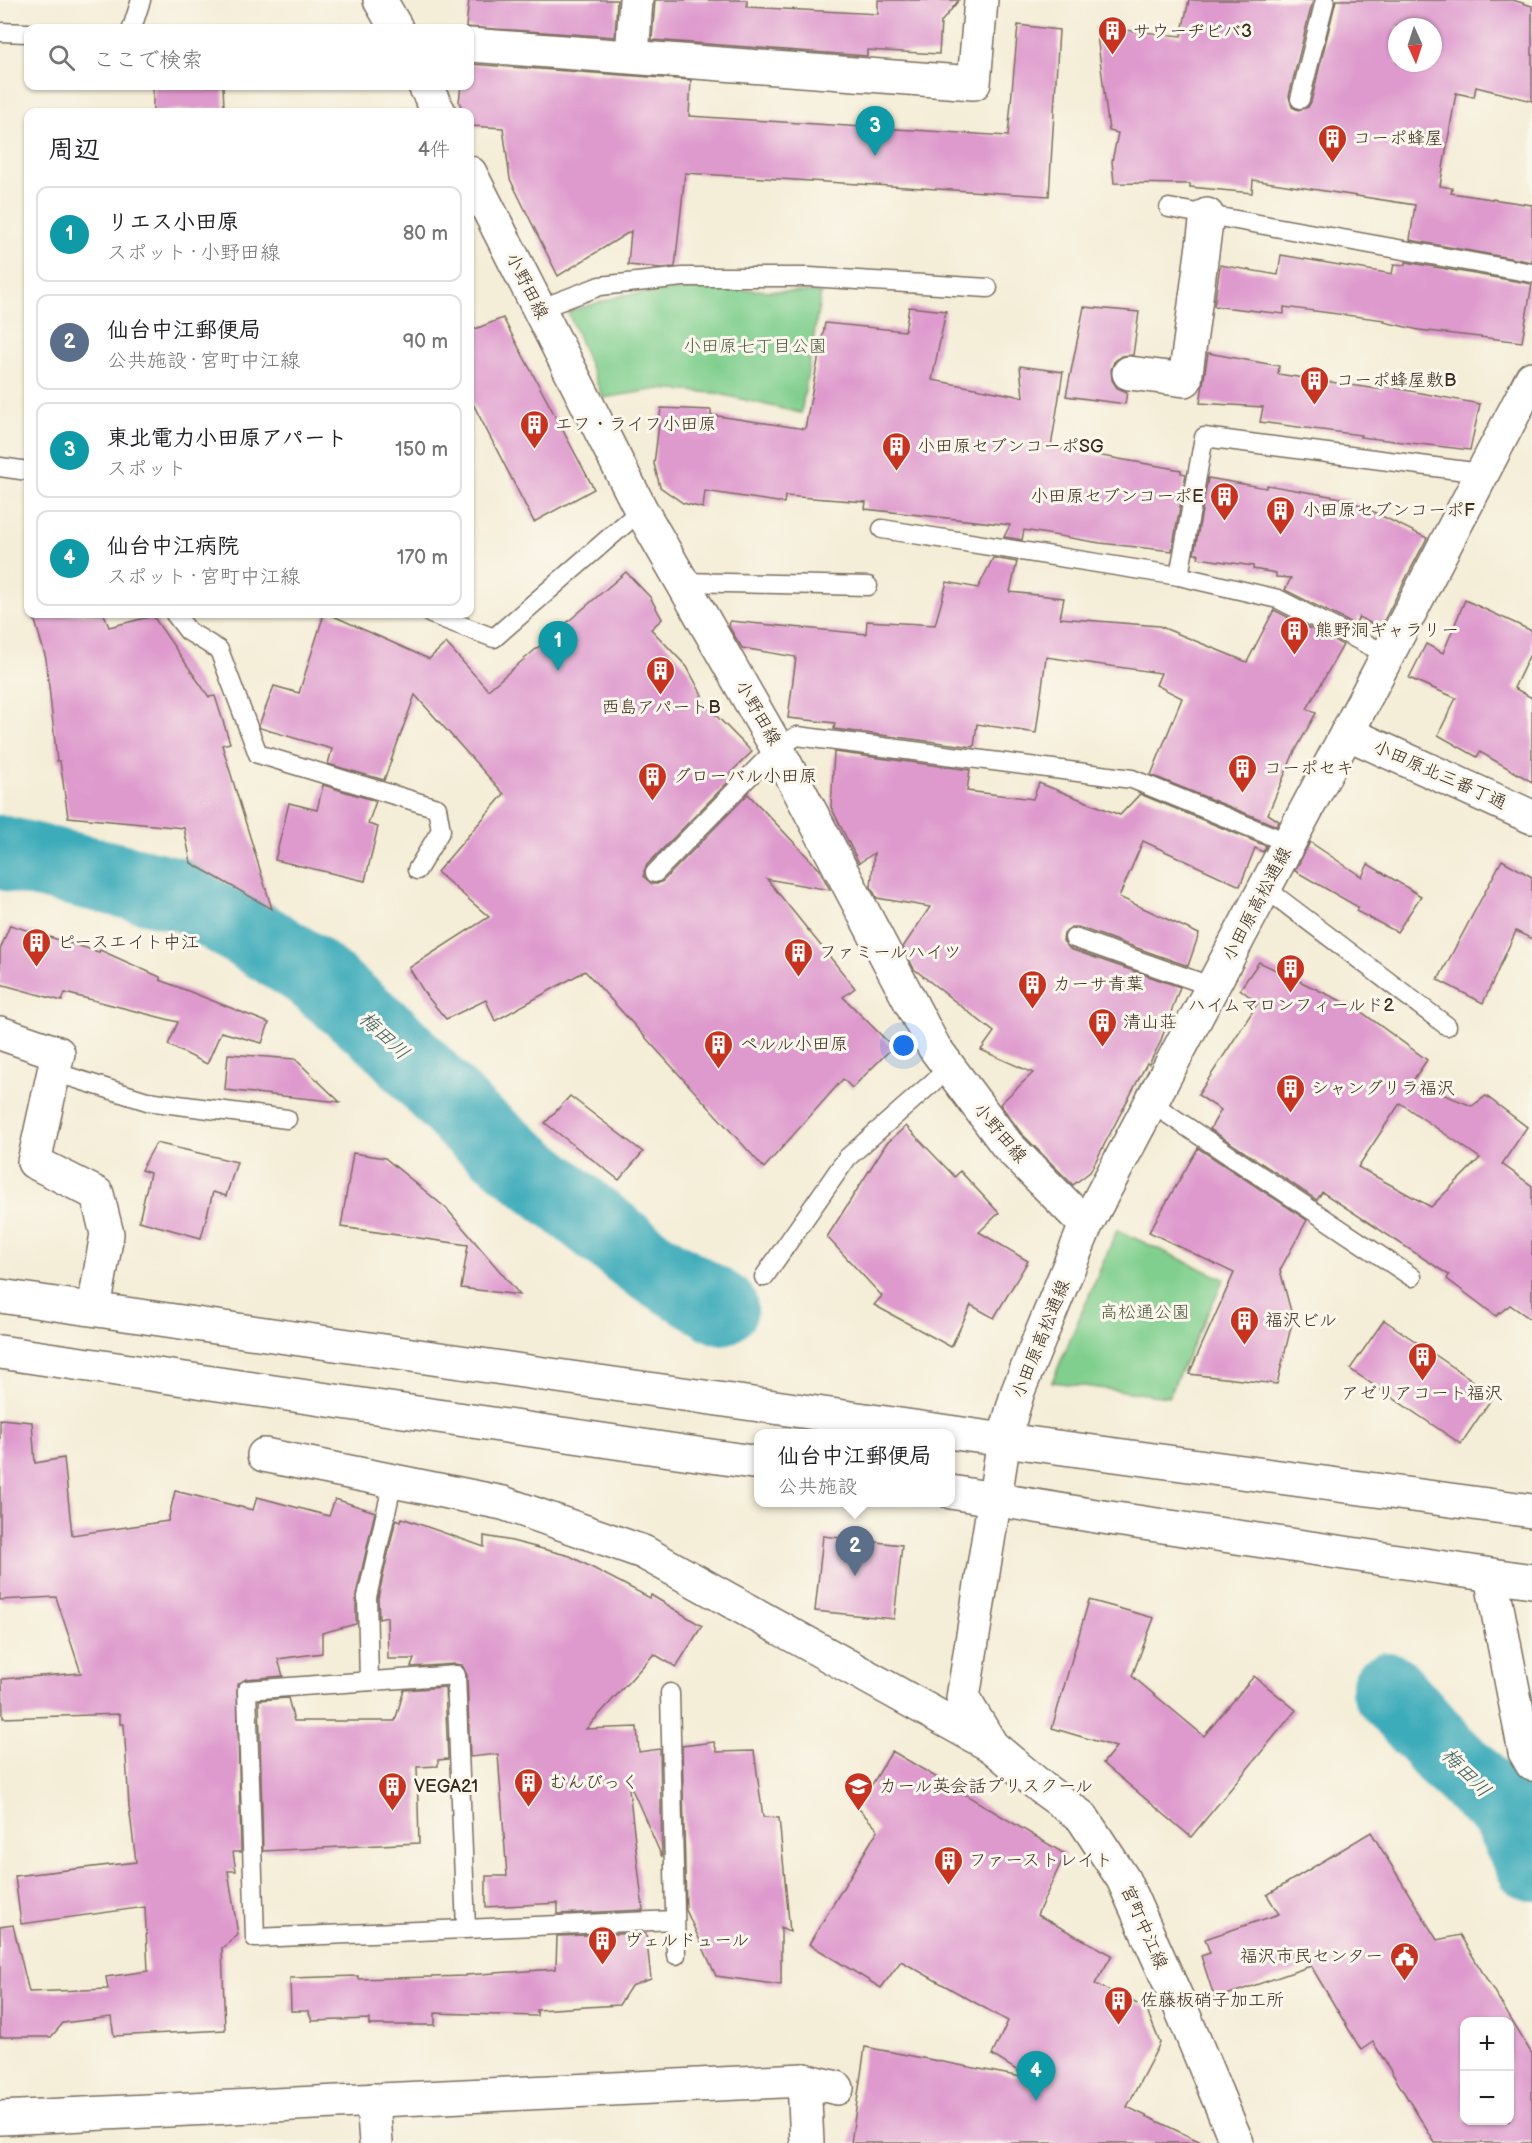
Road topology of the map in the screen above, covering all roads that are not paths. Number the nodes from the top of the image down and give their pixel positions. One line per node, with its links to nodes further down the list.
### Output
1 (141, 0): 6 (lane)
2 (380, 0): 7 (street)
3 (636, 0): 11 (street)
4 (981, 0): 11 (street)
5 (1325, 0): 13 (lane)
6 (133, 24)
7 (394, 24)
8 (0, 32): 9 (lane)
9 (24, 33)
10 (474, 45): 11 (street)
11 (632, 56)
12 (427, 90): 14 (street)
13 (1300, 99)
14 (437, 108)
15 (474, 185): 20 (street, 小野田線)
16 (1169, 208): 17 (lane)
17 (1207, 215): 18 (lane); 21 (street)
18 (1532, 273)
19 (988, 288): 20 (lane)
20 (539, 309): 26 (street, 小野田線)
21 (1129, 373)
22 (1532, 378): 25 (street, 小田原高松通線)
23 (0, 467): 24 (lane)
24 (24, 470)
25 (1481, 473): 28 (lane); 33 (street, 小田原高松通線)
26 (641, 510): 29 (street, 小野田線); 32 (lane)
27 (882, 528): 28 (lane)
28 (1179, 576): 33 (lane)
29 (683, 582): 30 (lane); 35 (street, 小野田線)
30 (868, 586)
31 (178, 618): 38 (lane)
32 (442, 618)
33 (1388, 655): 34 (street, 小田原高松通線)
34 (1347, 733): 36 (street, 小田原北三番丁通); 37 (street, 小田原高松通線)
35 (777, 748): 37 (lane); 39 (lane); 45 (street, 小野田線)
36 (1532, 817)
37 (1289, 843): 40 (street, 小田原高松通線)
38 (417, 870)
39 (656, 873)
40 (1265, 888): 42 (street, 小田原高松通線); 43 (lane)
41 (1074, 938): 42 (lane)
42 (1213, 987): 47 (street, 小田原高松通線)
43 (1447, 1026)
44 (0, 1033): 46 (street)
45 (949, 1068): 49 (street, 小野田線); 50 (lane)
46 (54, 1072): 48 (lane); 53 (street)
47 (1151, 1103): 49 (street, 小田原高松通線); 51 (lane)
48 (287, 1119)
49 (1086, 1225): 57 (street, 小田原高松通線)
50 (764, 1277)
51 (1412, 1277)
52 (0, 1296): 53 (street)
53 (94, 1309): 55 (street)
54 (0, 1352): 59 (street)
55 (926, 1429)
56 (955, 1433): 57 (street)
57 (1004, 1440): 62 (street, 宮町中江線); 63 (street)
58 (264, 1455): 60 (street)
59 (754, 1462)
60 (393, 1481): 66 (lane); 69 (street)
61 (955, 1493): 62 (street)
62 (995, 1499): 64 (street); 69 (street, 宮町中江線)
63 (1532, 1510)
64 (1491, 1576): 65 (street); 68 (street)
65 (1532, 1581)
66 (369, 1681): 72 (lane); 72 (lane)
67 (670, 1693): 71 (lane)
68 (1523, 1696): 70 (street)
69 (992, 1746): 80 (street, 宮町中江線)
70 (1532, 1764)
71 (675, 1920): 72 (lane); 73 (lane)
72 (466, 1929)
73 (676, 1955)
74 (804, 2080): 75 (street); 76 (street); 79 (street)
75 (837, 2088)
76 (373, 2100): 77 (street); 78 (street)
77 (0, 2118)
78 (376, 2143)
79 (807, 2143)
80 (1237, 2143)

